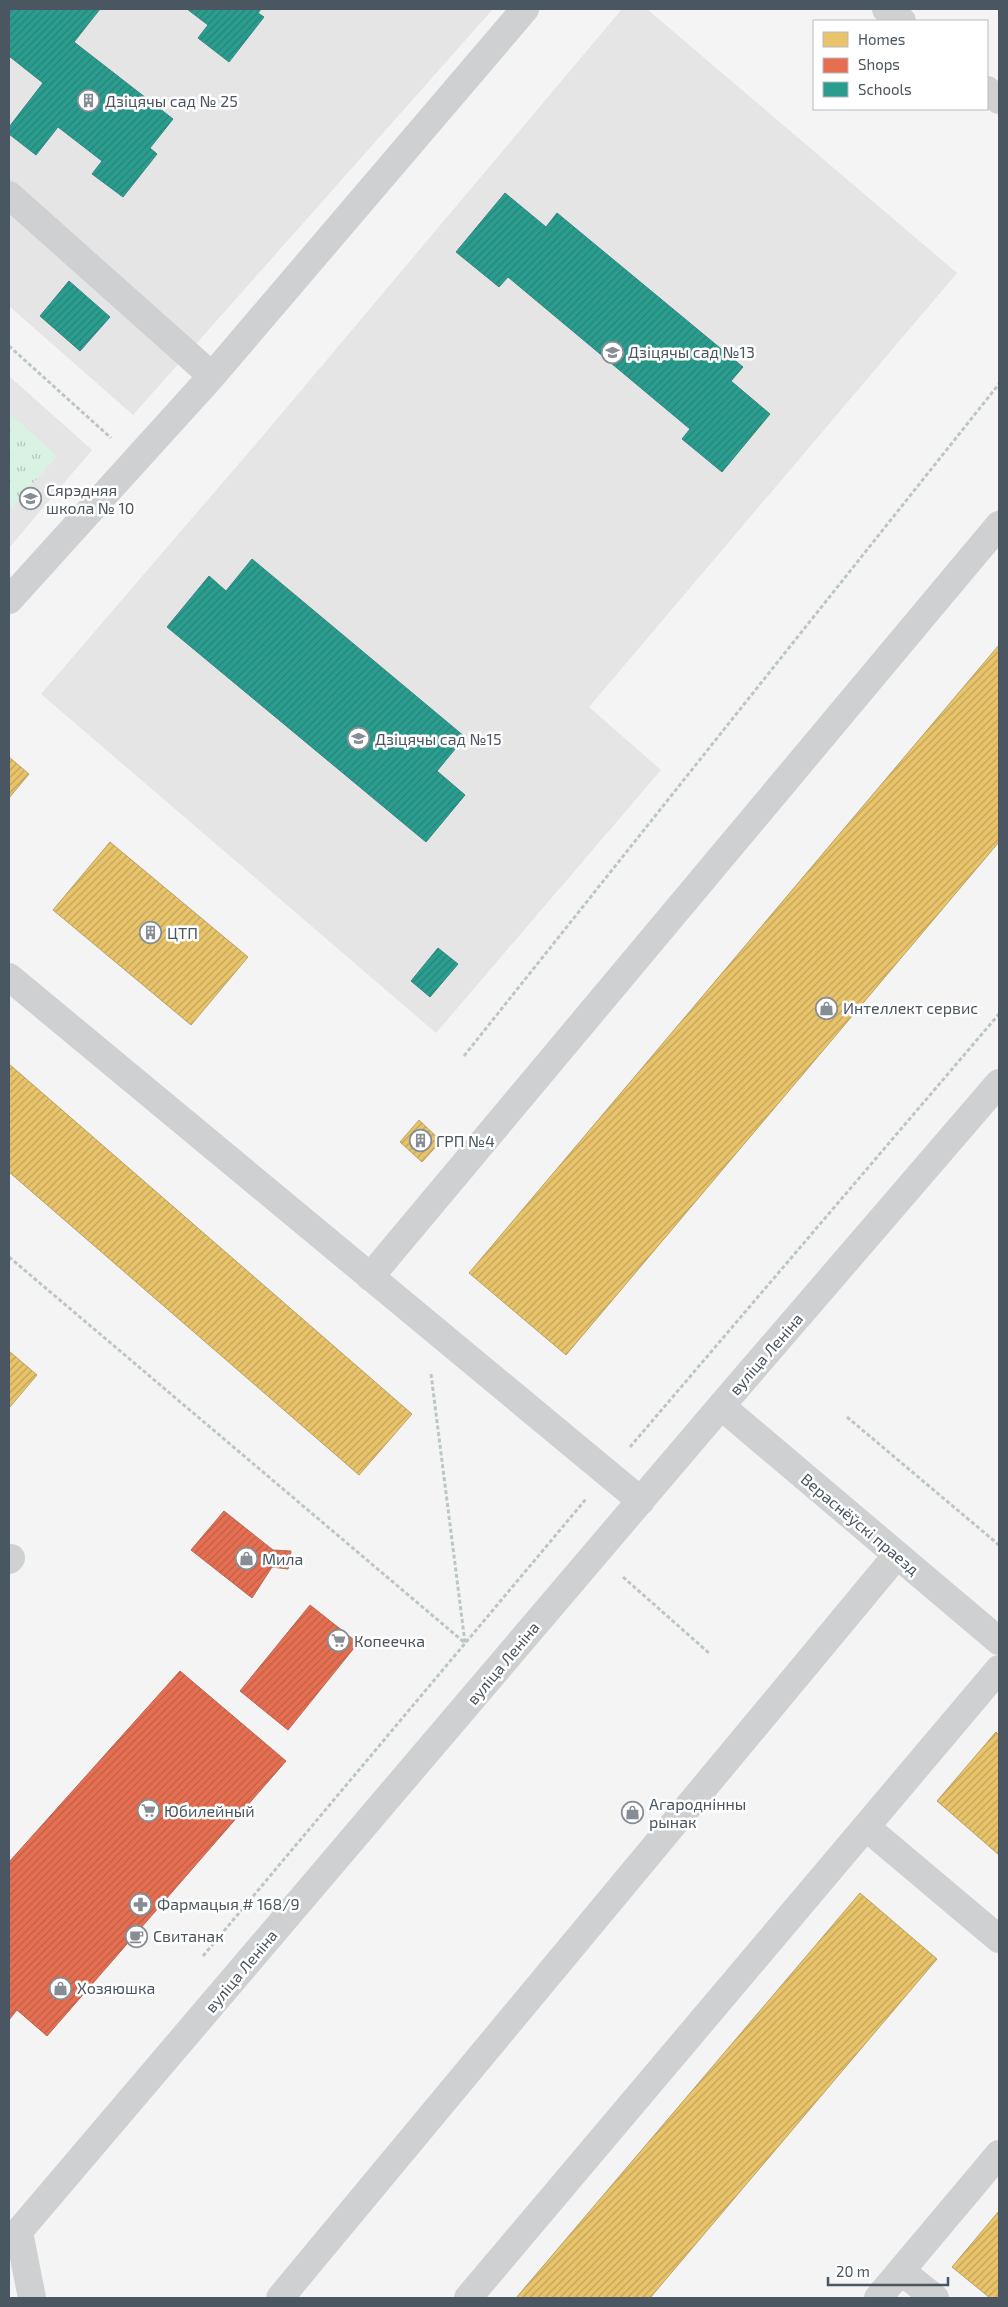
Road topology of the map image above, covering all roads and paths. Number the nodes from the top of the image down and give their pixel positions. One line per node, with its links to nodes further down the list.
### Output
1 (526, 9): 8 (street)
2 (886, 9): 3 (street)
3 (901, 20)
4 (988, 91): 5 (street)
5 (999, 100)
6 (9, 195): 8 (street)
7 (9, 346): 10 (path)
8 (212, 376): 10 (street)
9 (999, 384): 15 (path)
10 (136, 460): 12 (street)
11 (999, 525): 18 (street)
12 (9, 600)
13 (9, 977): 18 (street)
14 (999, 1014): 22 (path)
15 (464, 1056)
16 (999, 1083): 20 (street, вуліца Леніна)
17 (9, 1258): 29 (path)
18 (370, 1277): 22 (street)
19 (430, 1365): 29 (path)
20 (721, 1406): 23 (street, вуліца Леніна); 27 (street, Вераснёўскі праезд)
21 (846, 1418): 25 (path)
22 (607, 1474): 23 (street); 24 (path)
23 (641, 1501): 26 (street, вуліца Леніна)
24 (564, 1525): 26 (path); 29 (path)
25 (999, 1545)
26 (596, 1553): 30 (path); 36 (street, вуліца Леніна)
27 (897, 1554): 28 (street, Вераснёўскі праезд); 39 (street)
28 (999, 1641)
29 (465, 1643): 34 (path)
30 (709, 1653)
31 (999, 1669): 32 (street)
32 (866, 1827): 33 (street); 40 (street)
33 (999, 1939)
34 (199, 1962)
35 (999, 2154): 37 (street)
36 (14, 2238): 38 (street)
37 (901, 2271): 41 (street); 42 (street)
38 (32, 2298)
39 (280, 2298)
40 (468, 2298)
41 (878, 2298)
42 (935, 2298)

